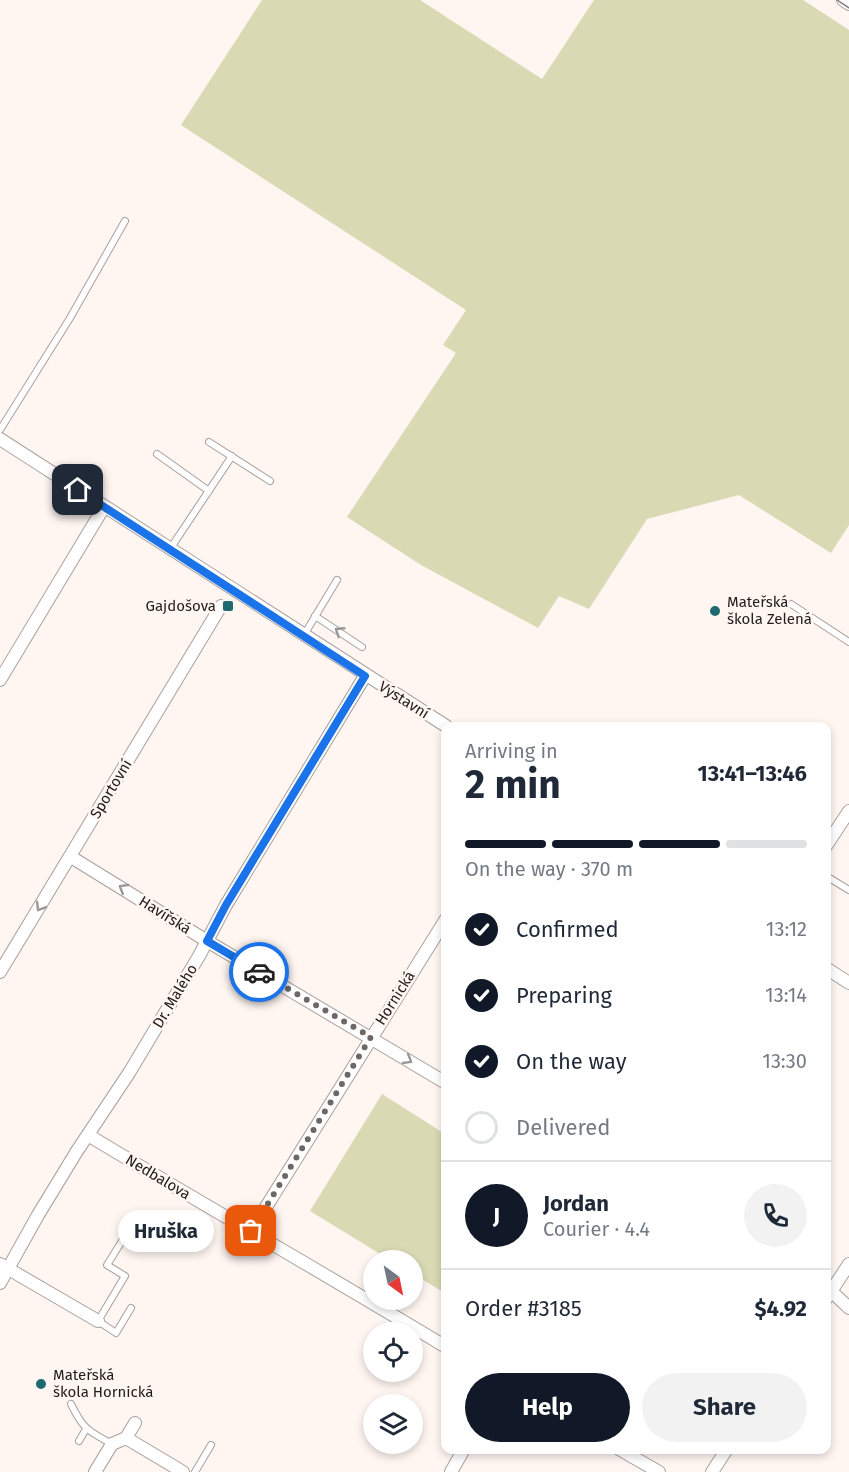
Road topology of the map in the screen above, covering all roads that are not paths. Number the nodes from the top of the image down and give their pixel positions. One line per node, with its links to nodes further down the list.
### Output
1 (843, 0): 2 (street)
2 (849, 4)
3 (125, 221): 4 (lane)
4 (0, 430)
5 (0, 439): 11 (street, Výstavní)
6 (209, 442): 8 (lane)
7 (157, 454): 10 (lane)
8 (232, 456): 9 (lane); 10 (lane)
9 (270, 481)
10 (209, 491): 12 (lane)
11 (104, 507): 12 (street, Výstavní); 21 (street)
12 (170, 549): 17 (street, Výstavní)
13 (337, 580): 16 (lane)
14 (791, 604): 18 (lane)
15 (221, 606): 25 (street, Sportovní)
16 (315, 616): 17 (lane); 19 (lane, one-way to 16)
17 (303, 635): 20 (street, Výstavní)
18 (849, 642)
19 (362, 647)
20 (365, 676): 22 (street, Výstavní); 29 (street, Dr. Malého)
21 (0, 680)
22 (441, 723)
23 (849, 811): 24 (street)
24 (831, 838)
25 (70, 857): 29 (street, Havířská, one-way to 25); 31 (street, Sportovní, one-way to 31)
26 (831, 879): 27 (lane)
27 (849, 890)
28 (441, 927): 33 (street, Hornická)
29 (207, 941): 33 (street, Havířská); 35 (street, Dr. Malého)
30 (831, 971): 32 (street)
31 (0, 972)
32 (849, 982)
33 (371, 1037): 34 (street, Havířská, one-way to 34); 37 (street, Hornická)
34 (441, 1080)
35 (88, 1135): 37 (street, Nedbalova); 39 (street, Dr. Malého)
36 (132, 1225): 45 (lane)
37 (251, 1231): 46 (street, Nedbalova)
38 (849, 1264): 41 (street)
39 (4, 1266): 40 (street, Dr. Malého); 45 (street)
40 (0, 1283)
41 (831, 1292)
42 (831, 1296): 44 (street)
43 (131, 1308): 45 (lane)
44 (849, 1308)
45 (98, 1322)
46 (441, 1344)
47 (70, 1404): 49 (lane)
48 (135, 1423): 50 (street)
49 (86, 1429): 51 (lane); 52 (lane)
50 (126, 1438): 52 (street); 58 (street)
51 (79, 1441)
52 (112, 1444): 57 (street)
53 (211, 1445): 59 (lane)
54 (461, 1454): 60 (street)
55 (628, 1454): 61 (street)
56 (725, 1454): 62 (street)
57 (95, 1472)
58 (183, 1472)
59 (195, 1472)
60 (451, 1472)
61 (659, 1472)
62 (712, 1472)

